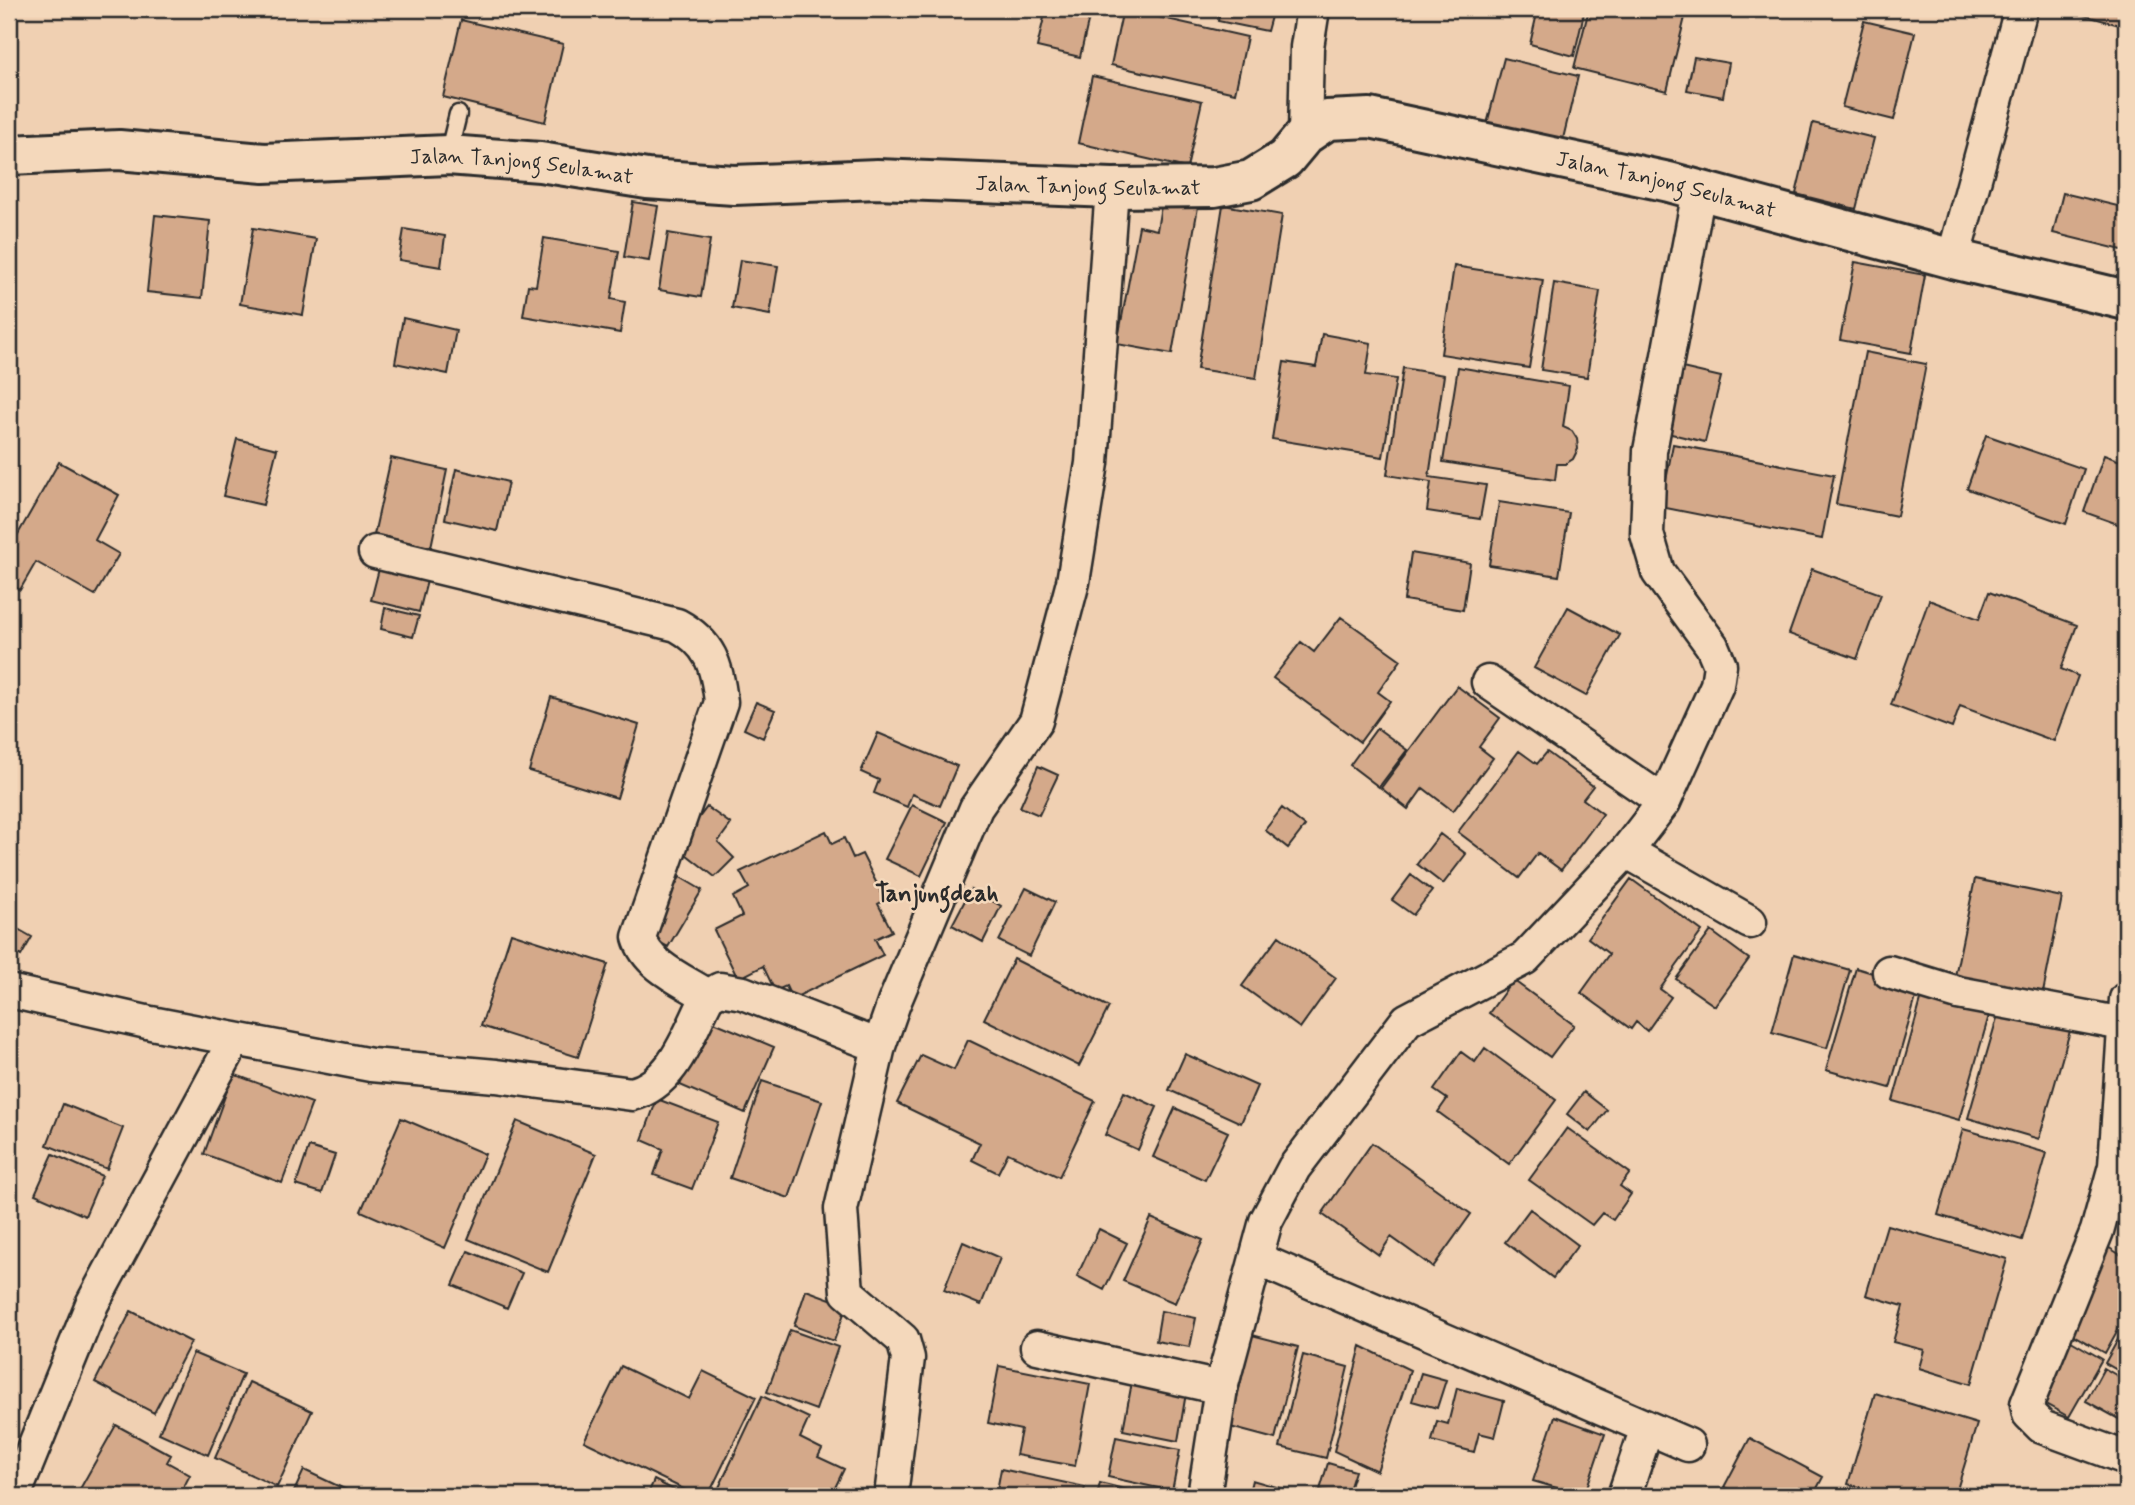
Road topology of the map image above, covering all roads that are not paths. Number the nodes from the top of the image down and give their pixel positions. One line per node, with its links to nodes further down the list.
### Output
1 (1313, 9): 4 (street)
2 (2021, 9): 9 (street)
3 (457, 114): 6 (lane)
4 (1305, 135): 7 (street, Jalan Tanjong Seulamat); 8 (street, Jalan Tanjong Seulamat)
5 (9, 155): 6 (street, Jalan Tanjong Seulamat)
6 (448, 155): 7 (street, Jalan Tanjong Seulamat)
7 (1112, 188): 21 (street)
8 (1699, 191): 9 (street, Jalan Tanjong Seulamat); 13 (street)
9 (1953, 259): 10 (street, Jalan Tanjong Seulamat)
10 (2126, 300)
11 (375, 552): 18 (street)
12 (1488, 682): 13 (street)
13 (1664, 802): 14 (street)
14 (1626, 851): 15 (street); 22 (street)
15 (1750, 922)
16 (1889, 972): 19 (street)
17 (9, 991): 20 (street)
18 (708, 996): 20 (street); 21 (street)
19 (2125, 1012): 27 (street)
20 (235, 1039): 28 (street)
21 (879, 1046): 29 (street)
22 (1256, 1259): 24 (street); 25 (street)
23 (1037, 1347): 24 (street)
24 (1221, 1388): 30 (street)
25 (1647, 1427): 26 (street); 31 (street)
26 (1688, 1445)
27 (2126, 1458)
28 (14, 1496)
29 (891, 1496)
30 (1203, 1496)
31 (1624, 1496)

